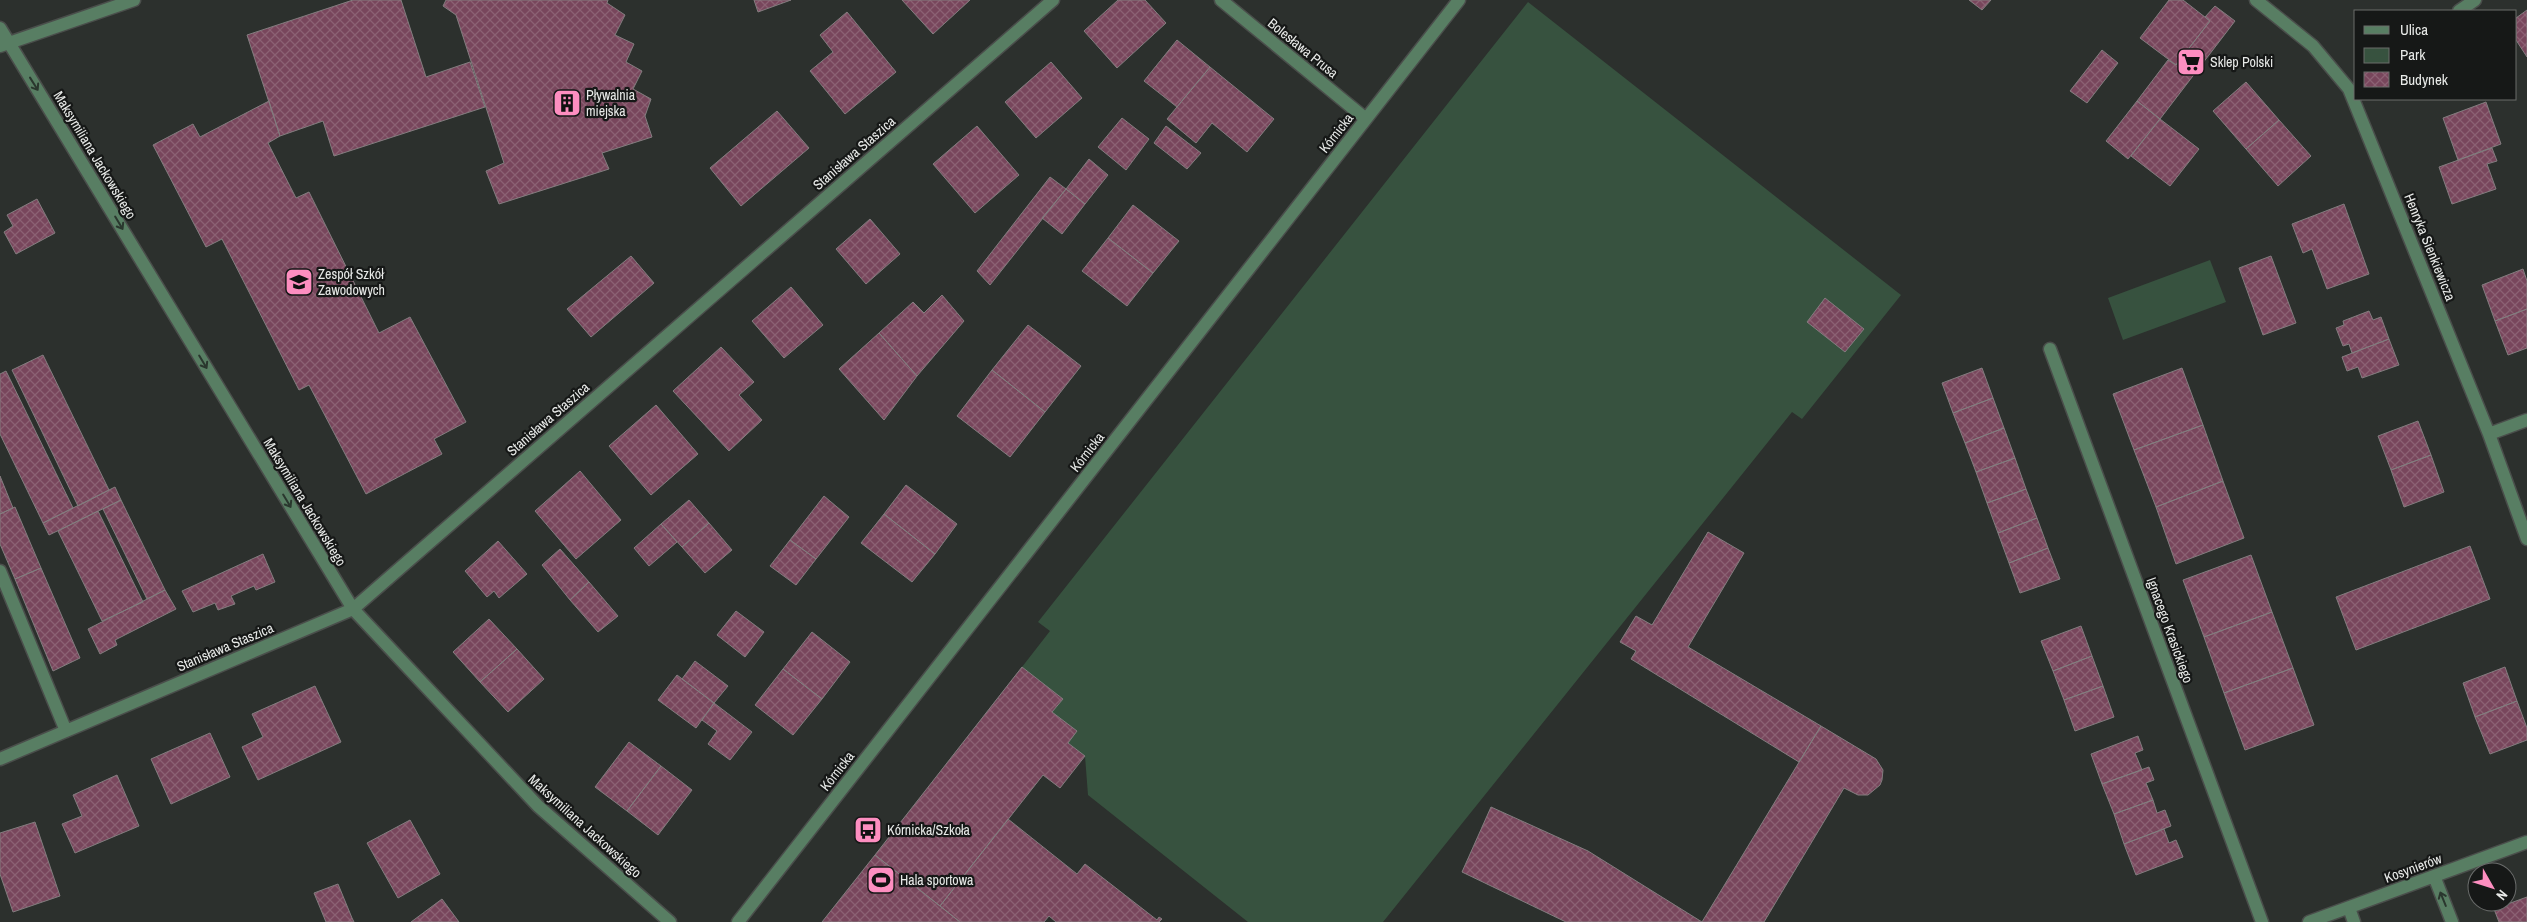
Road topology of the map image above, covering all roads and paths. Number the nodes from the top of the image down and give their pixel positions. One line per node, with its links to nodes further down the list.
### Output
1 (134, 0): 9 (street)
2 (1053, 0): 18 (street, Stanisława Staszica)
3 (1221, 0): 12 (street, Bolesława Prusa)
4 (1459, 0): 12 (street, Kórnicka)
5 (2256, 0): 10 (street, Henryka Sienkiewicza)
6 (2475, 0): 7 (street)
7 (2460, 10)
8 (0, 28): 9 (street, Maksymiliana Jackowskiego)
9 (4, 45): 18 (street, Maksymiliana Jackowskiego, one-way to 18)
10 (2353, 86)
11 (2358, 100): 15 (street, Henryka Sienkiewicza)
12 (1366, 118): 25 (street, Kórnicka)
13 (2050, 349): 26 (street, Ignacego Krasickiego)
14 (2527, 420): 15 (street)
15 (2489, 434): 16 (street, Henryka Sienkiewicza)
16 (2527, 539)
17 (0, 571): 19 (street)
18 (353, 609): 19 (street, Stanisława Staszica); 24 (street, Maksymiliana Jackowskiego)
19 (66, 731): 20 (street, Stanisława Staszica)
20 (0, 759)
21 (2527, 842): 22 (street, Kosynierów)
22 (2434, 876): 23 (street, Kosynierów); 29 (street, one-way to 22)
23 (2349, 908): 27 (street, Kosynierów); 28 (street)
24 (670, 922)
25 (738, 922)
26 (2262, 922)
27 (2309, 922)
28 (2354, 922)
29 (2452, 922)

